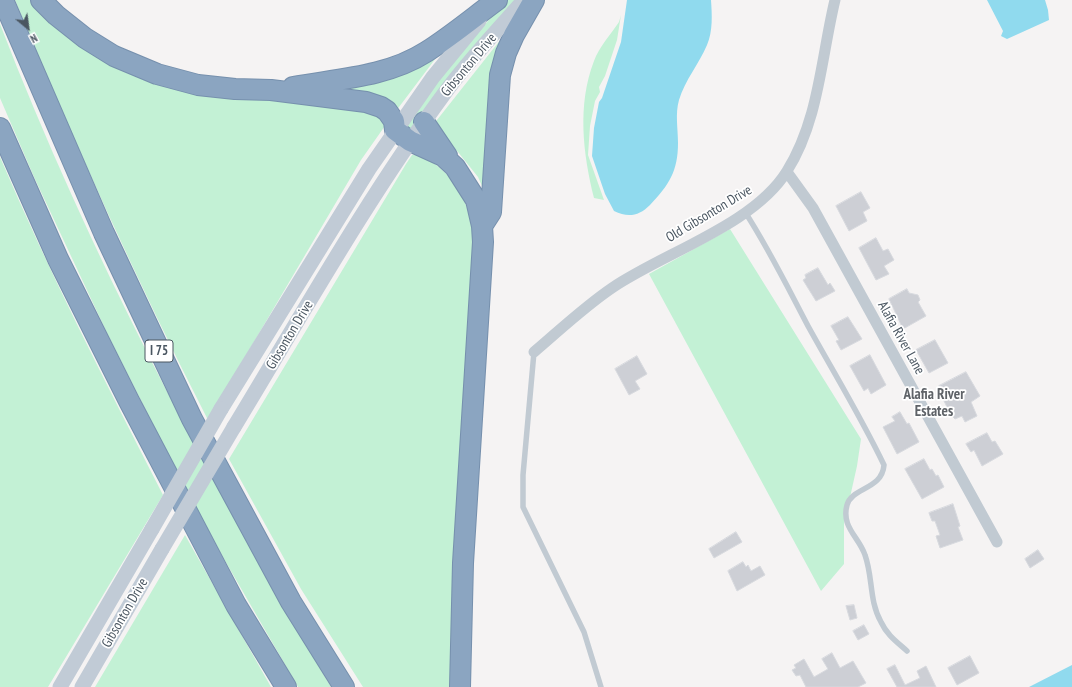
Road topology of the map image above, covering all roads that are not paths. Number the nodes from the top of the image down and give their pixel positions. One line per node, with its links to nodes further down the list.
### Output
1 (3, 0): 21 (highway, I 75)
2 (41, 0): 7 (highway)
3 (498, 0): 7 (highway); 10 (main road, Gibsonton Drive)
4 (524, 0): 8 (main road, Gibsonton Drive)
5 (534, 0): 14 (highway)
6 (835, 0): 12 (street, Old Gibsonton Drive)
7 (271, 90): 10 (highway)
8 (424, 122): 10 (main road, Gibsonton Drive); 11 (highway)
9 (0, 128): 20 (highway)
10 (402, 136): 11 (highway); 18 (main road, Gibsonton Drive, bridge); 19 (main road, Gibsonton Drive, bridge)
11 (448, 160): 14 (highway)
12 (787, 172): 13 (street, Old Gibsonton Drive); 16 (street, Alafia River Lane)
13 (745, 212): 15 (street, Old Gibsonton Drive); 17 (lane)
14 (482, 226): 22 (highway)
15 (534, 352): 23 (lane)
16 (997, 542)
17 (907, 651)
18 (60, 687)
19 (82, 687)
20 (286, 687)
21 (344, 687)
22 (460, 687)
23 (601, 687)

